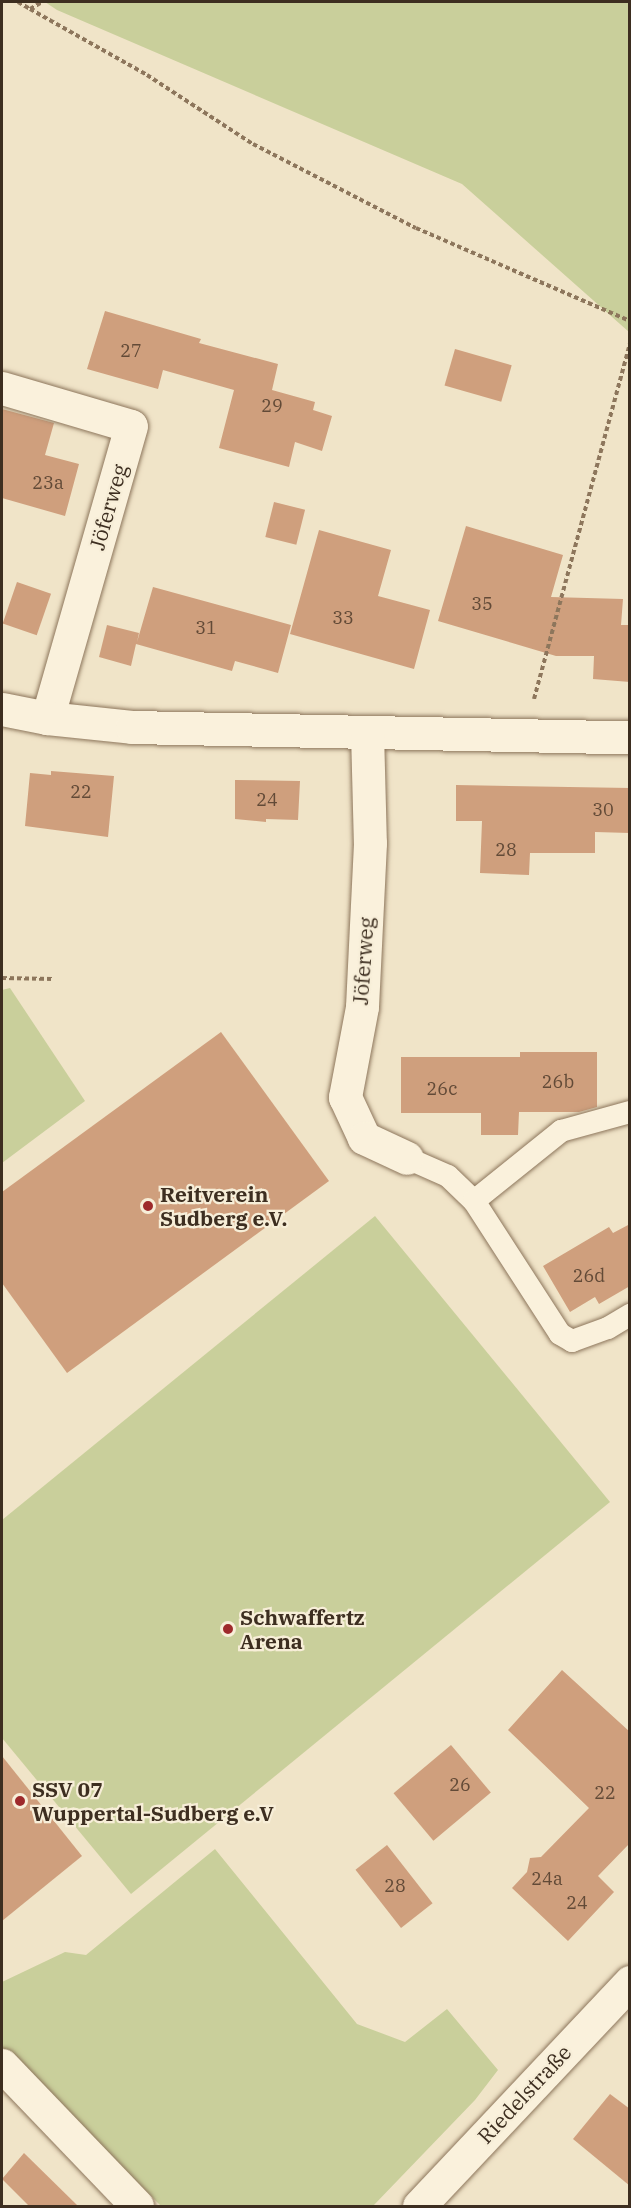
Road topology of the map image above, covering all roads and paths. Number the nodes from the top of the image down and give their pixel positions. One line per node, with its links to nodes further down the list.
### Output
1 (18, 2): 3 (path)
2 (42, 2): 3 (path)
3 (30, 9): 4 (path)
4 (630, 321)
5 (630, 342): 10 (path)
6 (2, 388): 8 (street, Jöferweg)
7 (2, 709): 8 (street)
8 (47, 718): 9 (street)
9 (367, 732): 10 (street); 15 (street, Jöferweg)
10 (525, 735): 11 (street)
11 (630, 737)
12 (2, 978): 13 (path)
13 (53, 979)
14 (630, 1112): 16 (lane)
15 (407, 1158): 16 (lane)
16 (474, 1201): 17 (lane)
17 (630, 1315)
18 (630, 1982): 21 (street, Riedelstraße)
19 (2, 2065): 20 (street)
20 (137, 2206)
21 (418, 2206)

